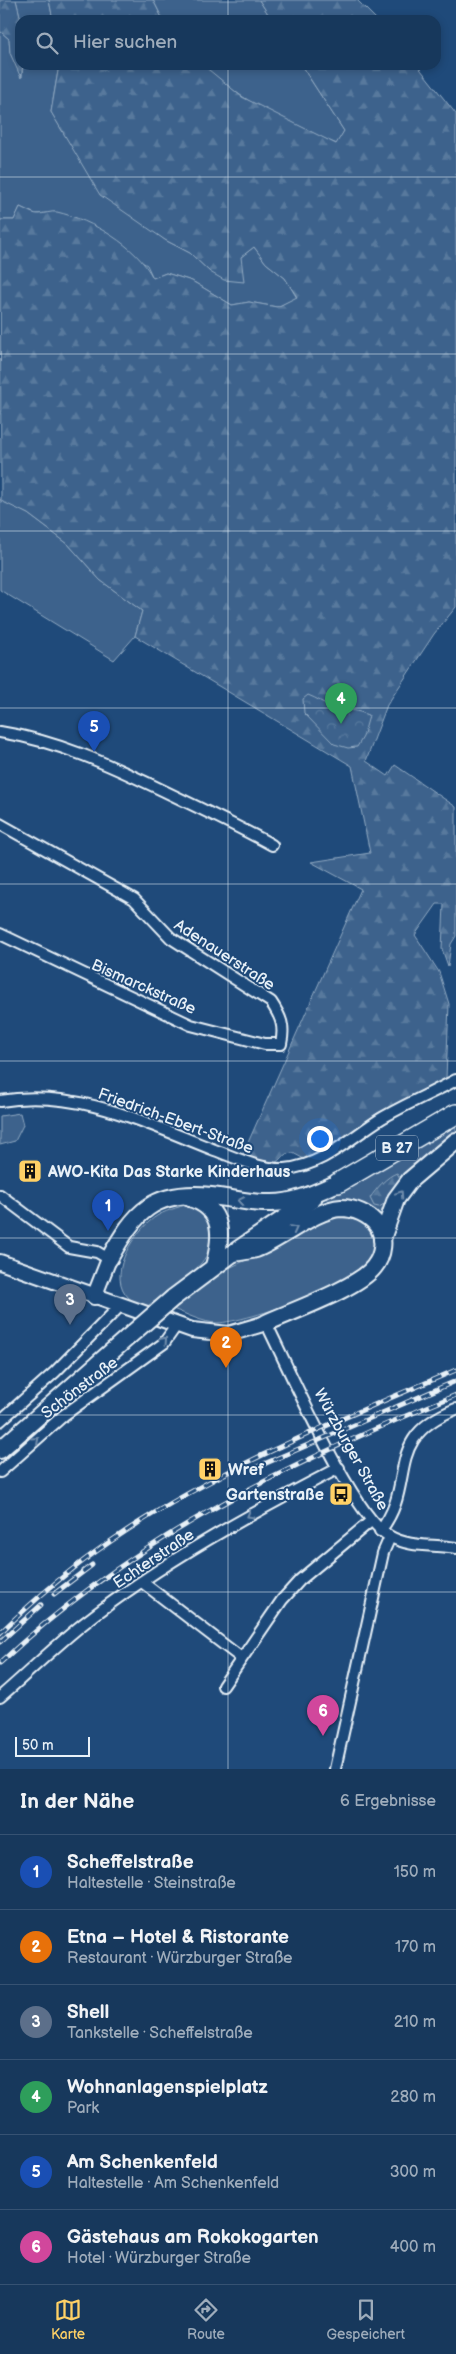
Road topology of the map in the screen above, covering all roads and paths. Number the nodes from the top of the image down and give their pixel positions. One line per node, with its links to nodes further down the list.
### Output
1 (0, 732): 3 (street)
2 (0, 824): 5 (street, Adenauerstraße)
3 (272, 845)
4 (0, 934): 5 (street, Bismarckstraße)
5 (281, 1044)
6 (456, 1080): 7 (street, Friedrich-Ebert-Straße)
7 (0, 1101)
8 (456, 1114): 10 (highway, B 27)
9 (456, 1141): 13 (main road, one-way to 9)
10 (338, 1183): 12 (main road, one-way to 12); 14 (main road, B 27)
11 (0, 1195): 15 (street)
12 (185, 1197): 15 (main road); 17 (main road)
13 (382, 1239): 14 (main road, one-way to 13); 20 (main road)
14 (233, 1253): 17 (main road, B 27)
15 (109, 1259): 18 (street)
16 (0, 1262): 18 (street)
17 (214, 1266): 24 (main road, B 27, bridge)
18 (94, 1297): 19 (street)
19 (120, 1306): 21 (street); 23 (street)
20 (266, 1322): 21 (street); 25 (street, Würzburger Straße)
21 (176, 1326): 26 (street, Schönstraße, one-way to 21)
22 (456, 1409): 28 (street)
23 (0, 1421)
24 (0, 1450)
25 (339, 1468): 27 (street, Würzburger Straße); 31 (street, Echterstraße, one-way to 31)
26 (0, 1472)
27 (371, 1521): 28 (street, Würzburger Straße); 32 (street)
28 (380, 1531): 29 (street, Würzburger Straße)
29 (390, 1537): 30 (street, Würzburger Straße); 35 (street)
30 (456, 1548)
31 (142, 1582): 32 (street); 34 (street, Echterstraße)
32 (240, 1658): 33 (street)
33 (223, 1686)
34 (0, 1697)
35 (335, 1769)

